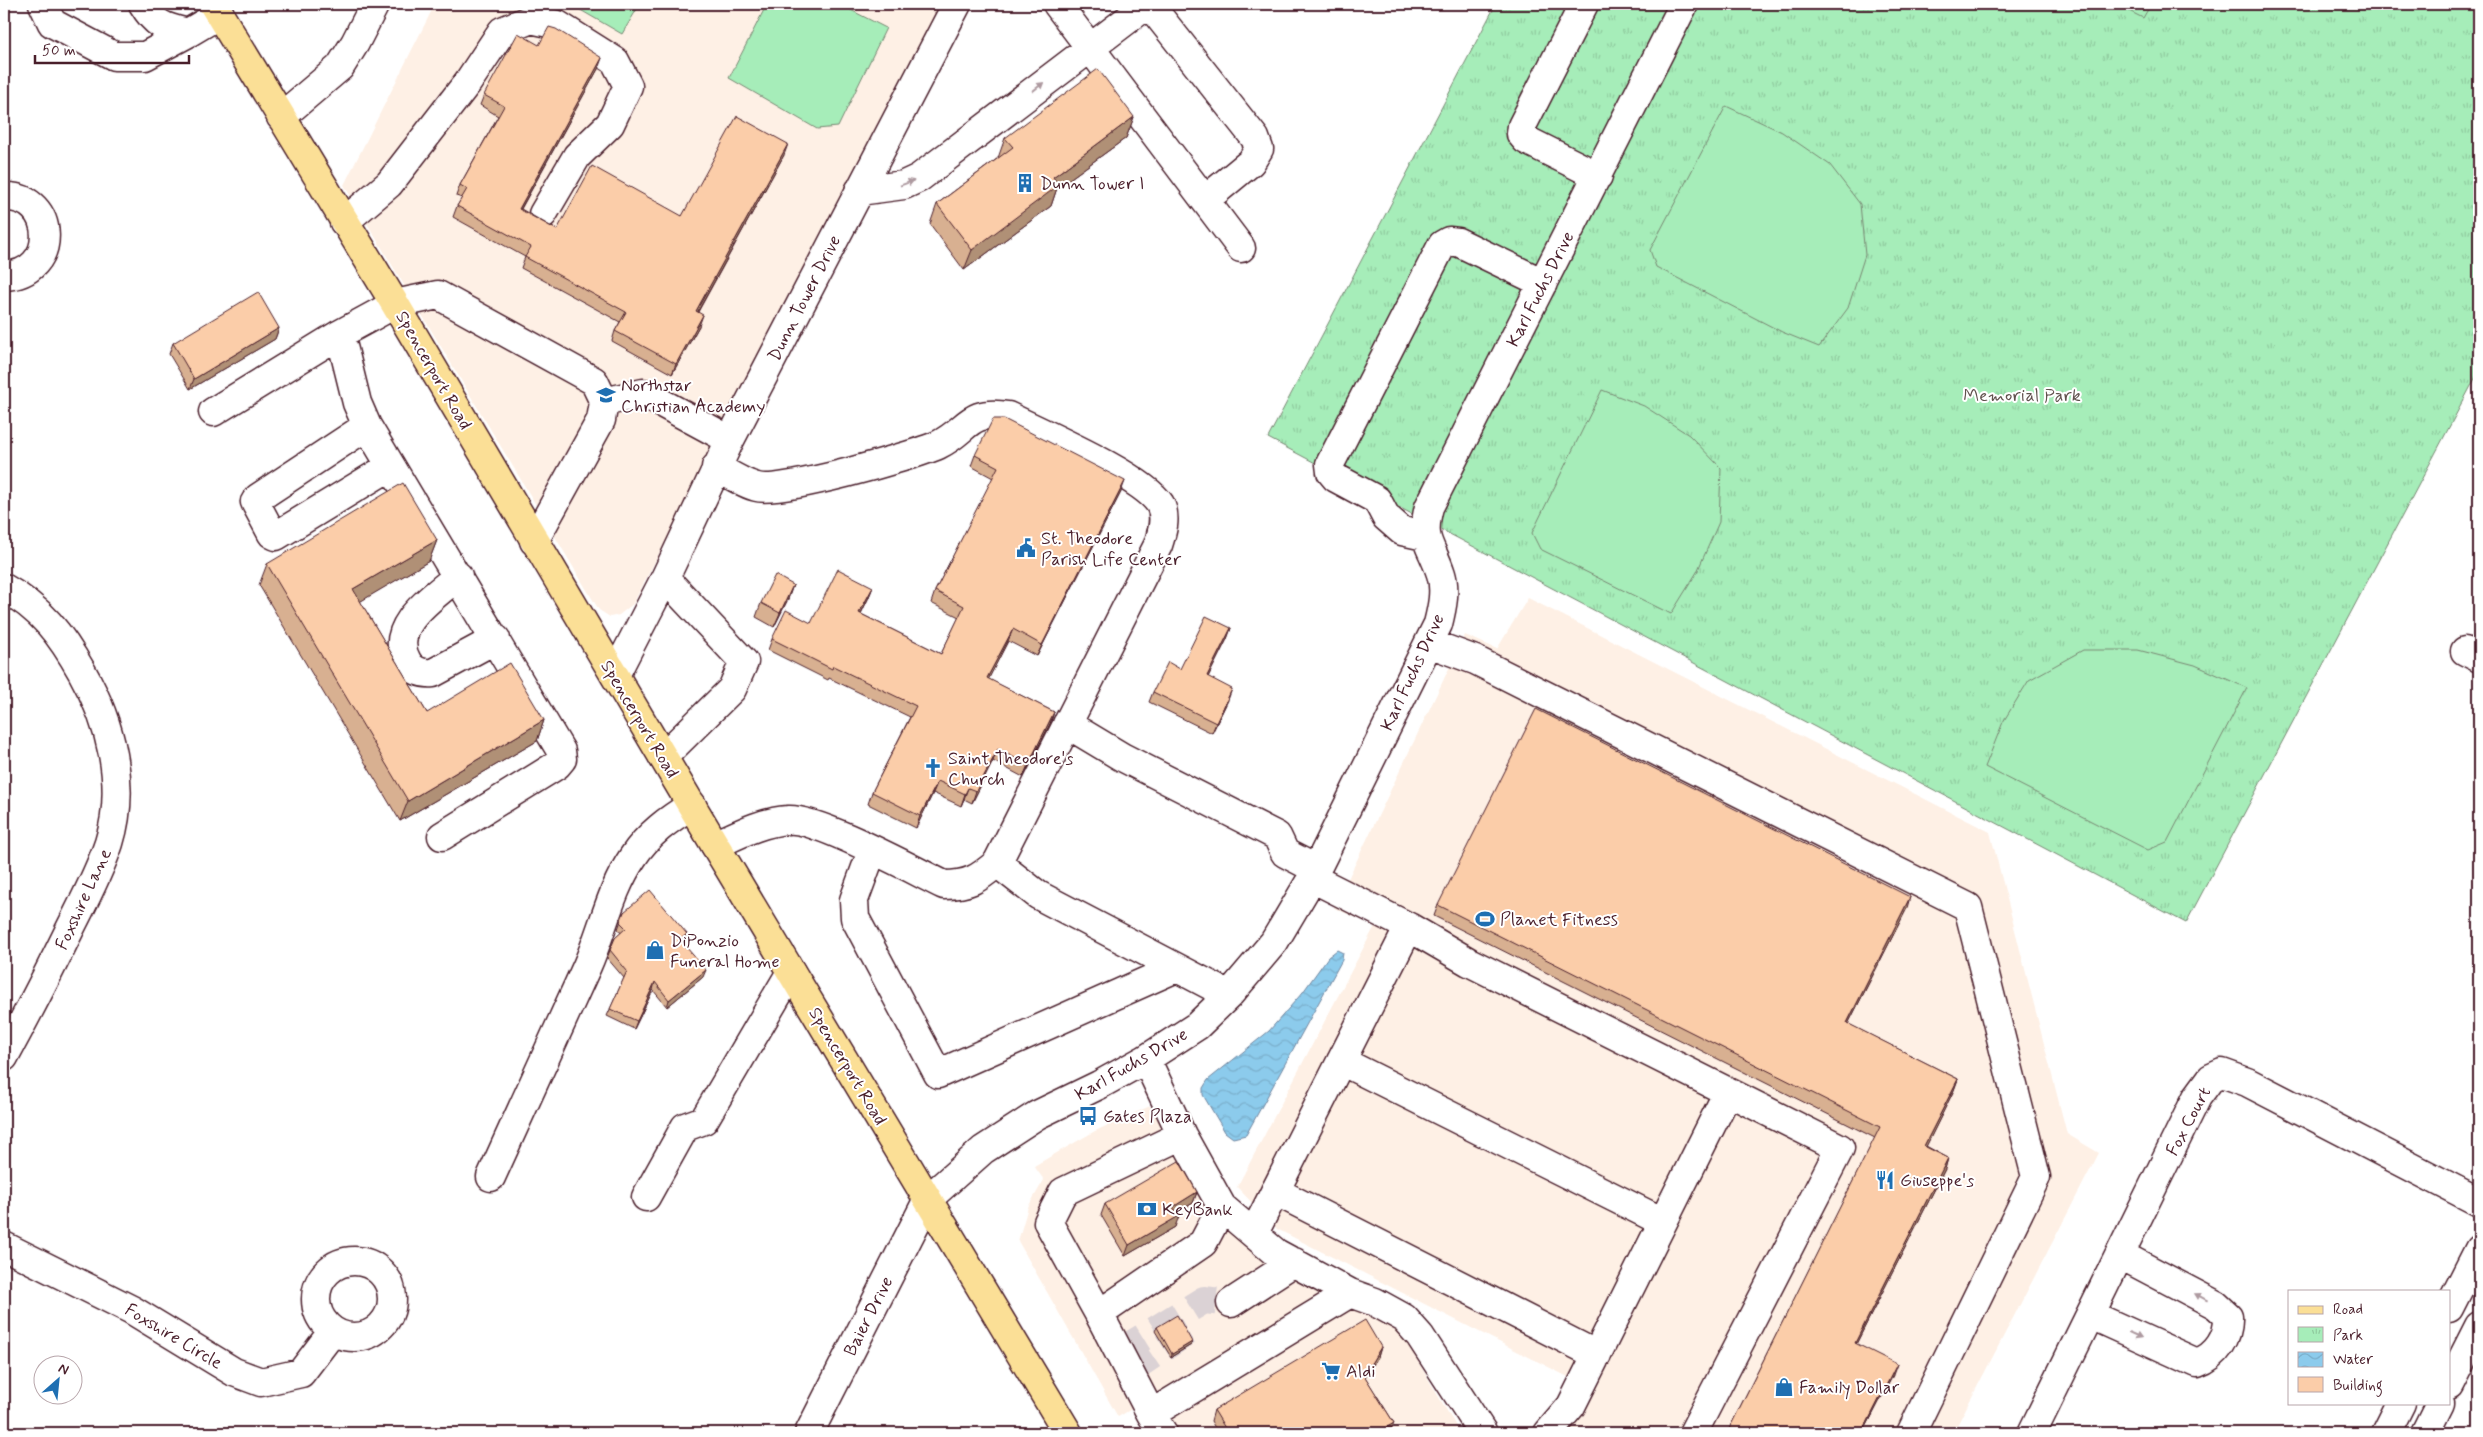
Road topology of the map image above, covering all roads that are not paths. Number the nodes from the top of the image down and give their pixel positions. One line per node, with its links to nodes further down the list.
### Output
1 (43, 4): 10 (street)
2 (143, 4): 10 (street)
3 (375, 4): 12 (street)
4 (957, 4): 14 (street, Dunn Tower Drive)
5 (1057, 4): 11 (street)
6 (1149, 4): 11 (street); 16 (street)
7 (1584, 4): 13 (street)
8 (1684, 4): 13 (street, Karl Fuchs Drive)
9 (216, 9): 10 (street); 12 (main road, Spencerport Road)
10 (188, 33)
11 (1090, 47): 14 (street, one-way to 11); 16 (street)
12 (281, 117): 18 (main road, Spencerport Road)
13 (1598, 176): 21 (street, Karl Fuchs Drive)
14 (859, 191): 27 (street, Dunn Tower Drive)
15 (4, 197): 20 (street)
16 (1205, 200): 19 (street)
17 (543, 214): 18 (street)
18 (344, 222): 22 (main road, Spencerport Road)
19 (1242, 248)
20 (7, 283)
21 (1543, 283): 30 (street, Karl Fuchs Drive); 30 (street)
22 (395, 304): 23 (street); 24 (street); 31 (main road, Spencerport Road)
23 (340, 334): 25 (street); 26 (street)
24 (604, 402): 27 (street); 31 (street)
25 (213, 412)
26 (367, 426): 28 (street); 28 (street)
27 (730, 440): 29 (street, Dunn Tower Drive)
28 (391, 466): 32 (street)
29 (716, 467): 33 (street, Dunn Tower Drive); 38 (street)
30 (1425, 536): 36 (street, Karl Fuchs Drive)
31 (534, 541): 37 (main road, Spencerport Road)
32 (458, 576): 35 (street); 35 (street)
33 (665, 578): 37 (street, Dunn Tower Drive); 39 (street)
34 (4, 588): 50 (street, Foxshire Lane)
35 (496, 639): 41 (street)
36 (1429, 643): 45 (street, Karl Fuchs Drive); 84 (street)
37 (614, 675): 39 (main road, Spencerport Road)
38 (1067, 724): 44 (street); 45 (street)
39 (663, 756): 40 (main road, Spencerport Road)
40 (692, 805): 42 (main road, Spencerport Road); 55 (street)
41 (442, 836)
42 (715, 845): 43 (street); 48 (main road, Spencerport Road)
43 (872, 851): 44 (street); 47 (street)
44 (998, 863): 47 (street)
45 (1314, 874): 46 (street); 49 (street, Karl Fuchs Drive)
46 (1409, 927): 52 (street); 53 (street)
47 (1176, 968): 49 (street)
48 (792, 972): 57 (street); 58 (main road, Spencerport Road)
49 (1229, 995): 51 (street, Karl Fuchs Drive)
50 (4, 1057)
51 (1146, 1059): 54 (street); 58 (street, Karl Fuchs Drive)
52 (1341, 1061): 56 (street); 61 (street)
53 (1728, 1092): 61 (street); 83 (street)
54 (1182, 1135): 60 (street); 70 (street)
55 (491, 1177)
56 (1275, 1191): 62 (street); 74 (street)
57 (646, 1197)
58 (928, 1199): 79 (street, Baier Drive); 80 (main road, Spencerport Road)
59 (2479, 1202): 65 (street, Fox Court)
60 (1222, 1207): 62 (street); 70 (street)
61 (1663, 1222): 74 (street)
62 (1254, 1233): 66 (street)
63 (4, 1246): 73 (street, Foxshire Circle)
64 (2479, 1249): 69 (street)
65 (2121, 1255): 71 (street, Fox Court); 71 (street, one-way to 65)
66 (1294, 1262): 67 (street); 68 (street)
67 (1350, 1293): 78 (street); 81 (street)
68 (1231, 1303)
69 (2450, 1306)
70 (1099, 1314): 78 (street)
71 (2091, 1315): 85 (street, Fox Court)
72 (2479, 1326): 75 (street)
73 (333, 1331)
74 (1597, 1354): 82 (street)
75 (2450, 1383)
76 (2400, 1404): 86 (street)
77 (2440, 1404): 87 (street)
78 (1157, 1423)
79 (809, 1433)
80 (1068, 1433)
81 (1483, 1433)
82 (1548, 1433)
83 (1693, 1433)
84 (1911, 1433)
85 (2032, 1433)
86 (2386, 1433)
87 (2425, 1433)

